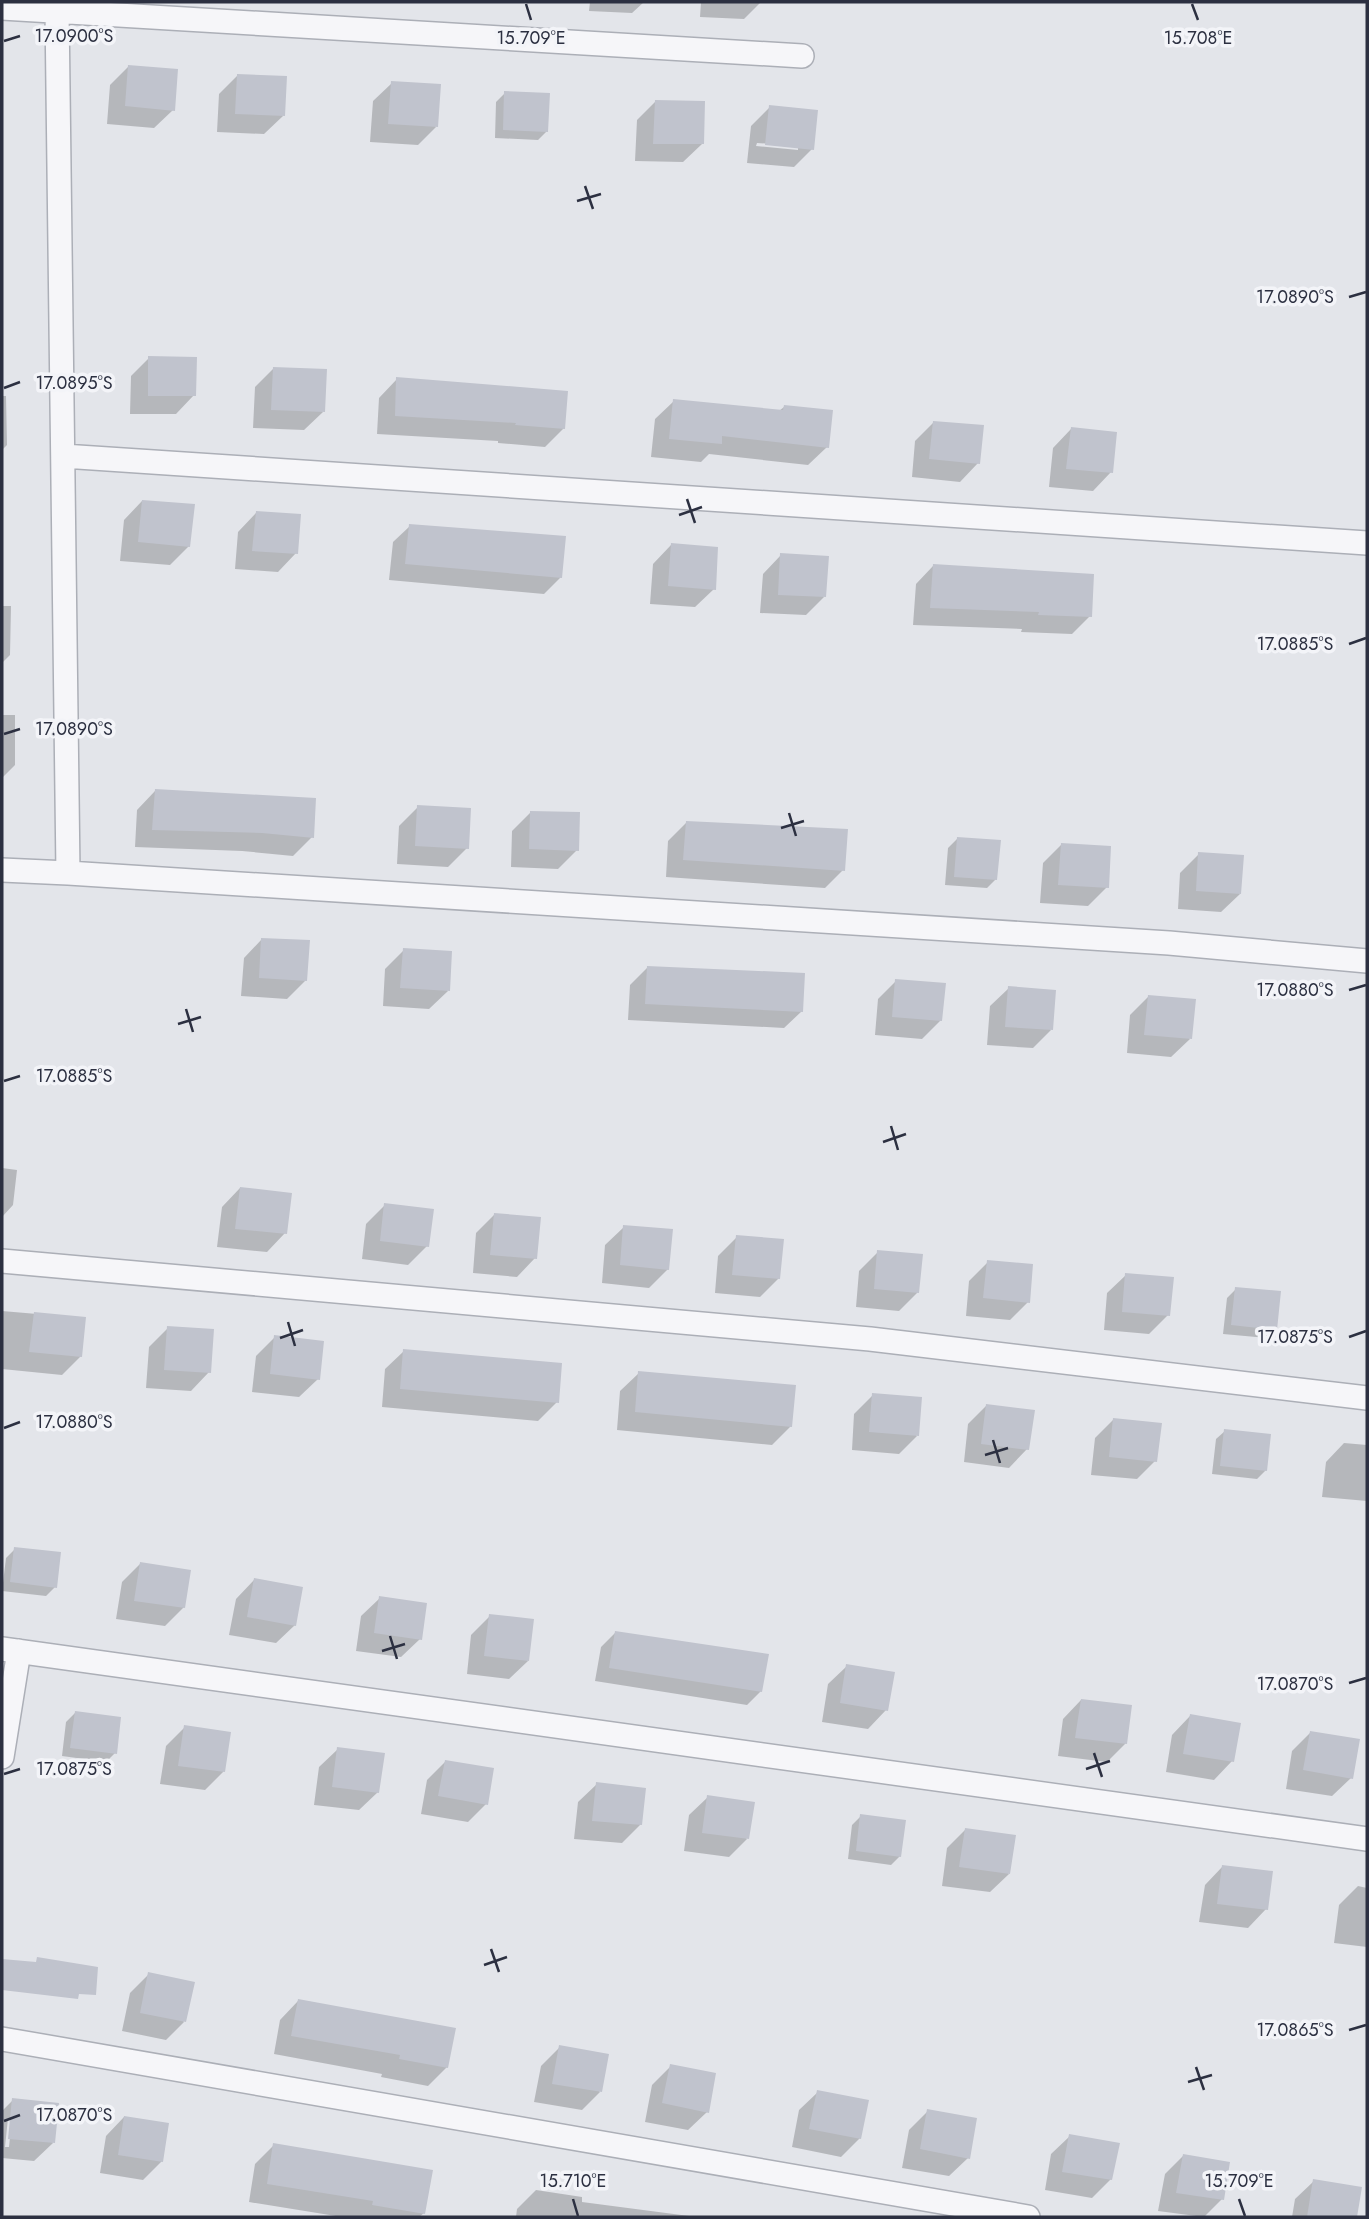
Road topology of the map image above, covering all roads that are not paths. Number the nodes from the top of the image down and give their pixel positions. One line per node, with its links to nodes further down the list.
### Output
1 (2, 8): 2 (lane)
2 (57, 11): 3 (lane); 4 (lane)
3 (802, 56)
4 (63, 456): 5 (lane); 7 (lane)
5 (1367, 543)
6 (2, 870): 7 (lane)
7 (68, 873): 8 (lane)
8 (1367, 961)
9 (2, 1261): 10 (lane)
10 (1367, 1398)
11 (10, 1650): 12 (lane); 13 (lane)
12 (2, 1757)
13 (1367, 1839)
14 (2, 2039): 15 (lane)
15 (1028, 2217)

